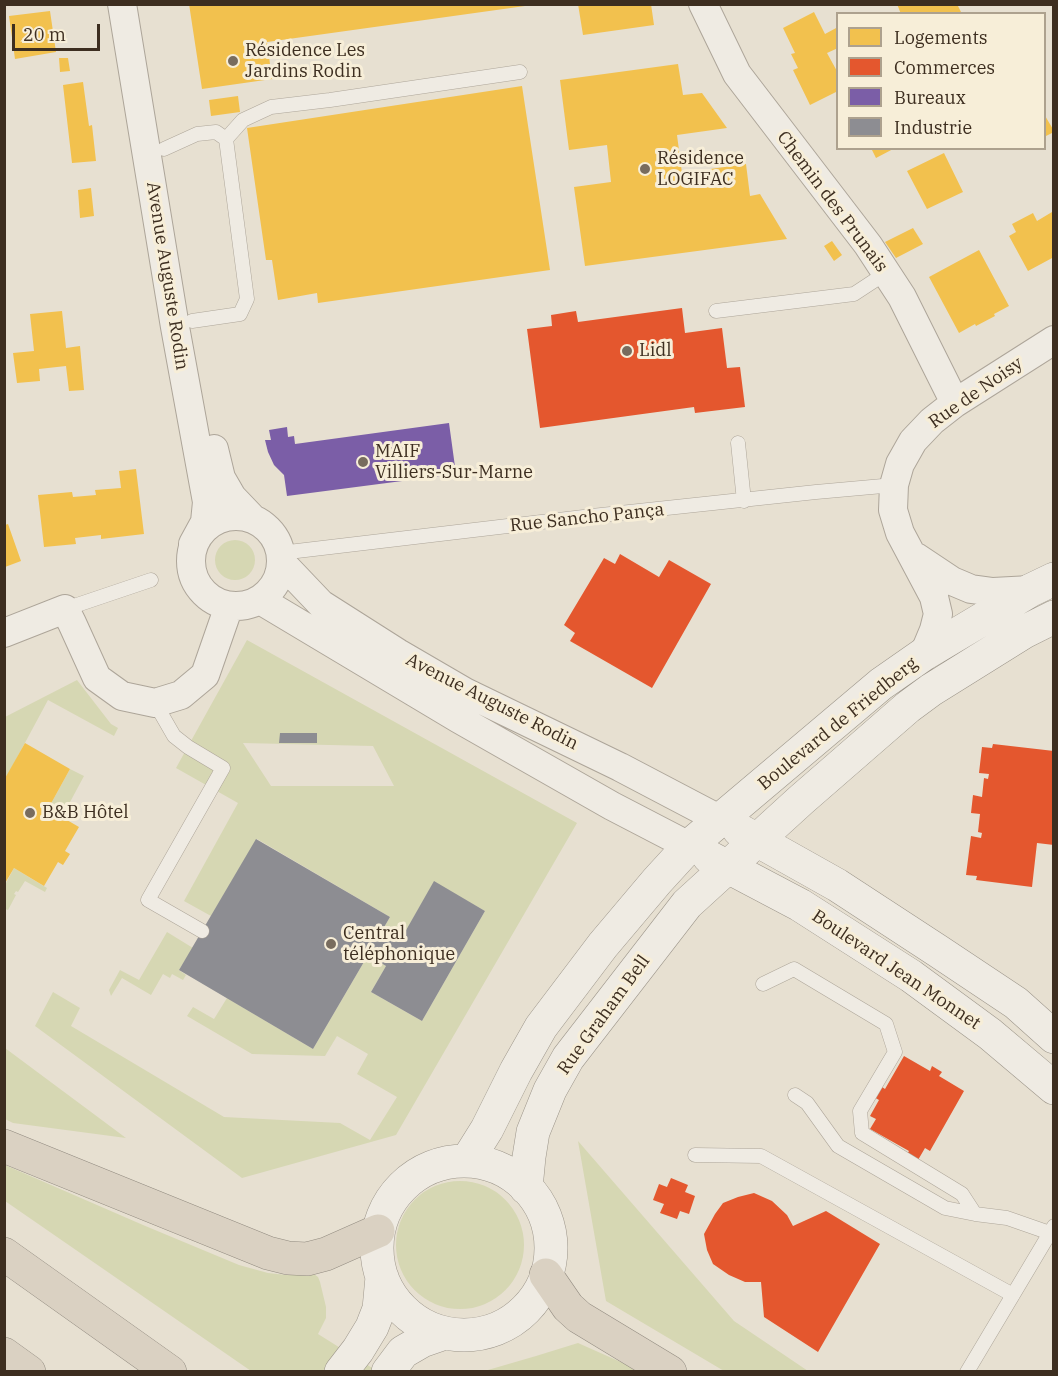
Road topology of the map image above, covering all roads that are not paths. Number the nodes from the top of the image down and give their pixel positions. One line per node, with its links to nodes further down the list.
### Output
1 (122, 4): 16 (street, Avenue Auguste Rodin)
2 (139, 4): 6 (street, Avenue Auguste Rodin)
3 (703, 4): 7 (street, Chemin des Prunais)
4 (520, 72): 5 (lane)
5 (226, 139): 6 (lane); 9 (lane)
6 (164, 148): 9 (street, Avenue Auguste Rodin)
7 (886, 273): 8 (lane); 11 (street, Chemin des Prunais)
8 (716, 311)
9 (192, 321): 15 (street, Avenue Auguste Rodin)
10 (1053, 340): 11 (street, Rue de Noisy)
11 (955, 403): 13 (street, Rue de Noisy)
12 (738, 443): 14 (lane)
13 (894, 485): 14 (lane, Rue Sancho Pança); 17 (street, Rue de Noisy)
14 (744, 501): 18 (lane, Rue Sancho Pança)
15 (253, 519): 16 (street); 18 (street, Avenue Auguste Rodin)
16 (193, 544): 22 (street, Avenue Auguste Rodin)
17 (912, 554): 20 (street, Rue de Noisy); 26 (street, Rue de Noisy)
18 (280, 557): 21 (street); 28 (street, Avenue Auguste Rodin)
19 (151, 580): 23 (lane)
20 (1042, 585): 26 (main road, Boulevard de Friedberg)
21 (260, 600): 22 (street); 30 (street, Avenue Auguste Rodin)
22 (230, 606): 27 (street)
23 (64, 609): 25 (street); 27 (street)
24 (1053, 617): 29 (main road, Boulevard de Friedberg)
25 (4, 633)
26 (924, 654): 28 (main road, Boulevard de Friedberg)
27 (155, 704): 32 (lane)
28 (719, 819): 29 (main road, Boulevard Jean Monnet); 30 (main road, Boulevard de Friedberg)
29 (757, 839): 31 (main road, Boulevard de Friedberg); 34 (main road, Boulevard Jean Monnet)
30 (689, 846): 31 (main road, Boulevard Jean Monnet); 39 (main road)
31 (728, 866): 35 (main road, Boulevard Jean Monnet); 40 (main road, Rue Graham Bell)
32 (202, 931)
33 (763, 984): 41 (lane)
34 (1053, 1037)
35 (1053, 1088)
36 (795, 1095): 41 (lane)
37 (4, 1146): 43 (highway)
38 (695, 1155): 47 (lane)
39 (467, 1161): 40 (main road); 43 (main road)
40 (526, 1188): 45 (main road)
41 (975, 1214): 42 (lane)
42 (1052, 1230): 47 (lane)
43 (378, 1231): 46 (main road)
44 (4, 1254): 52 (highway)
45 (546, 1275): 48 (main road); 54 (highway)
46 (382, 1277): 48 (main road); 50 (main road)
47 (1013, 1295): 55 (lane)
48 (445, 1333): 53 (main road)
49 (4, 1354): 51 (highway)
50 (349, 1361)
51 (29, 1371)
52 (170, 1371)
53 (389, 1371)
54 (670, 1371)
55 (967, 1371)

